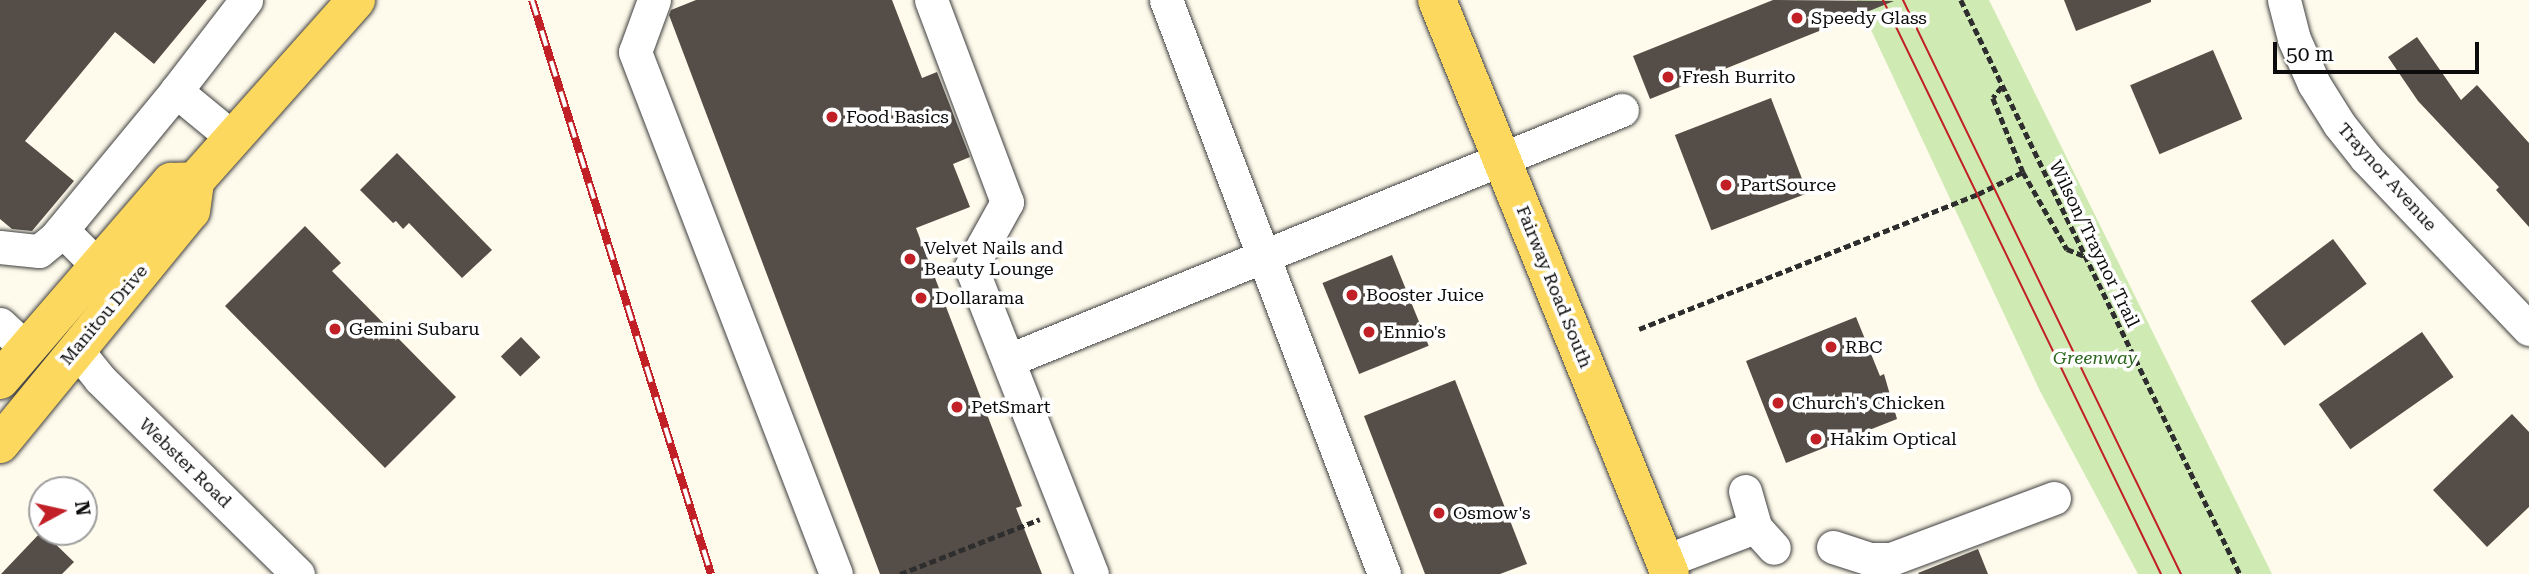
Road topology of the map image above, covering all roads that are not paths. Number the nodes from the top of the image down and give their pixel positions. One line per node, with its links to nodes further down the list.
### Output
1 (246, 0): 8 (street)
2 (356, 0): 10 (main road, Manitou Drive)
3 (654, 0): 28 (street)
4 (931, 0): 20 (street)
5 (1166, 0): 15 (street)
6 (1437, 0): 11 (main road, Fairway Road South)
7 (2284, 0): 17 (street, Traynor Avenue)
8 (176, 91): 10 (street); 13 (street)
9 (1622, 110): 11 (street)
10 (233, 138): 12 (main road, Manitou Drive)
11 (1502, 158): 15 (street); 26 (main road, Fairway Road South)
12 (195, 181): 16 (main road, Manitou Drive); 19 (main road, Manitou Drive)
13 (62, 230): 14 (street); 16 (street)
14 (0, 247)
15 (1265, 256): 20 (street); 30 (street)
16 (97, 265): 18 (main road, Manitou Drive)
17 (2529, 329)
18 (13, 336): 21 (main road, Manitou Drive)
19 (75, 348): 22 (main road, Manitou Drive); 27 (street, Webster Road)
20 (1009, 360): 29 (street)
21 (0, 380)
22 (0, 444)
23 (1745, 491): 26 (street)
24 (2054, 498): 25 (street)
25 (1833, 547)
26 (1668, 568)
27 (298, 574)
28 (836, 574)
29 (1092, 574)
30 (1384, 574)

